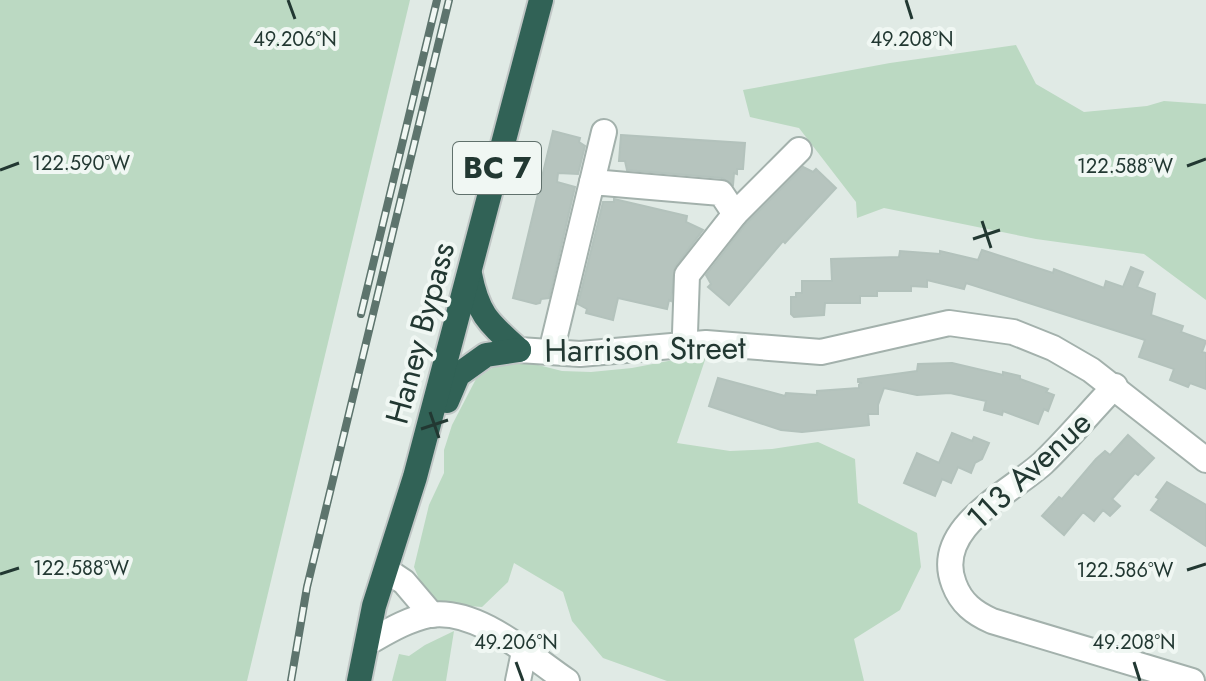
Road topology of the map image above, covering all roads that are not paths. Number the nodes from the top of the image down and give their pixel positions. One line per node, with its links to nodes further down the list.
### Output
1 (542, 1): 6 (highway, Haney Bypass / BC 7)
2 (604, 132): 4 (street)
3 (799, 150): 5 (street)
4 (592, 182): 5 (street); 9 (street)
5 (735, 214): 7 (street)
6 (469, 272): 8 (highway); 12 (highway, Haney Bypass / BC 7)
7 (687, 345): 9 (street, Harrison Street); 10 (street, Harrison Street)
8 (519, 350): 9 (street, Harrison Street); 12 (highway)
9 (551, 352)
10 (1115, 386): 11 (street, Harrison Street); 20 (street, 113 Avenue)
11 (1206, 460)
12 (415, 477): 13 (highway, Haney Bypass / BC 7)
13 (386, 570): 14 (street); 15 (highway, Haney Bypass / BC 7)
14 (432, 615): 15 (street); 16 (street)
15 (367, 643): 17 (highway, Haney Bypass / BC 7)
16 (524, 652): 18 (street); 19 (street)
17 (359, 681)
18 (518, 681)
19 (567, 681)
20 (1192, 681)

